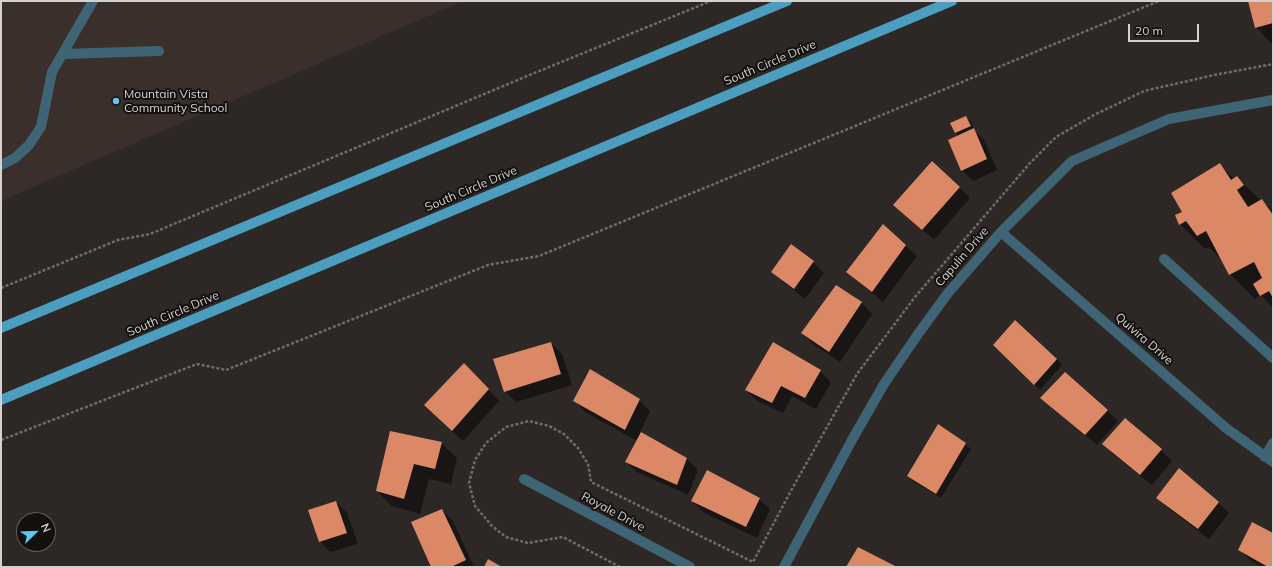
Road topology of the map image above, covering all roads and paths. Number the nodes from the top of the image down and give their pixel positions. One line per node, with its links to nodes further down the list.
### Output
1 (93, 1): 7 (street)
2 (711, 1): 12 (path)
3 (787, 1): 13 (main road)
4 (952, 1): 15 (main road, South Circle Drive)
5 (1159, 1): 16 (path)
6 (159, 51): 7 (street)
7 (62, 54): 9 (street)
8 (1273, 100): 10 (street, Capulin Drive)
9 (1, 165)
10 (1001, 232): 18 (street, Quivira Drive); 21 (street, Capulin Drive)
11 (1164, 259): 14 (street)
12 (1, 288)
13 (1, 328)
14 (1273, 358)
15 (1, 400)
16 (1, 440)
17 (1273, 443): 18 (street)
18 (1269, 459)
19 (524, 479): 20 (street, Royale Drive)
20 (690, 567)
21 (784, 567)

